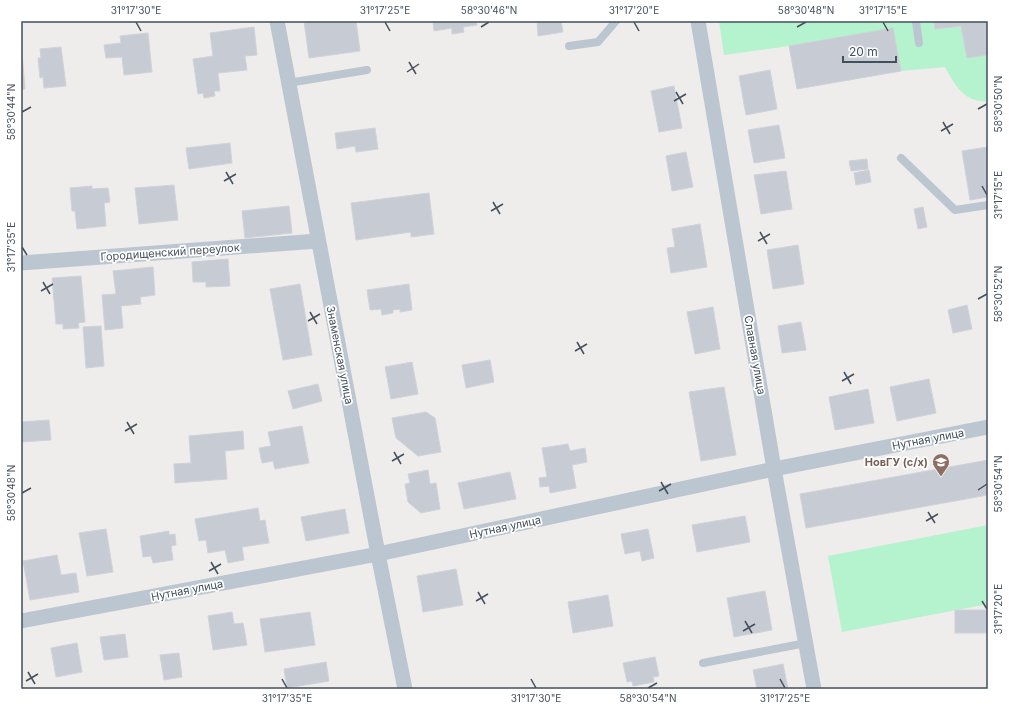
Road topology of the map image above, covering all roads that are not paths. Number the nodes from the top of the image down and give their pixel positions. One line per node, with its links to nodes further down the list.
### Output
1 (277, 21): 8 (street, Знаменская улица)
2 (616, 21): 6 (lane)
3 (698, 21): 14 (street, Славная улица)
4 (916, 21): 5 (lane)
5 (919, 43)
6 (569, 46)
7 (367, 70): 8 (lane)
8 (288, 83): 11 (street, Знаменская улица)
9 (901, 158): 10 (lane)
10 (988, 206)
11 (318, 241): 12 (street, Городищенский переулок); 15 (street, Знаменская улица)
12 (21, 263)
13 (988, 427): 14 (street, Нутная улица)
14 (774, 469): 15 (street, Нутная улица); 17 (street, Славная улица)
15 (378, 554): 16 (street, Нутная улица); 19 (street, Знаменская улица)
16 (21, 621)
17 (806, 643): 18 (lane); 20 (street, Славная улица)
18 (703, 663)
19 (405, 689)
20 (814, 689)

